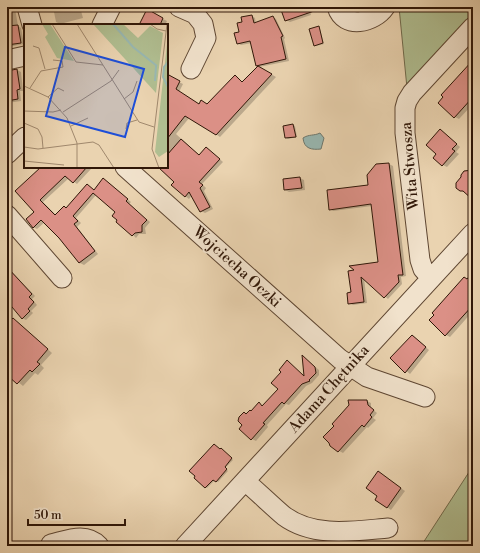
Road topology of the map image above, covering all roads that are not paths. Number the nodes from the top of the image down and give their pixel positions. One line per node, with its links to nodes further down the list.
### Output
1 (28, 7): 6 (street)
2 (111, 7): 7 (street)
3 (179, 7): 11 (street)
4 (337, 7): 5 (street)
5 (385, 7)
6 (32, 24)
7 (102, 24)
8 (473, 27): 18 (street, Wita Stwosza)
9 (24, 56): 10 (street)
10 (7, 60)
11 (191, 70)
12 (24, 137): 13 (street)
13 (7, 154)
14 (126, 168): 19 (street, Wojciecha Oczki)
15 (7, 215): 17 (street)
16 (473, 233): 18 (street, Adama Chętnika)
17 (62, 278)
18 (431, 278): 19 (street, Adama Chętnika)
19 (350, 366): 20 (street, Wojciecha Oczki); 21 (street, Adama Chętnika)
20 (425, 397)
21 (245, 481): 22 (street); 25 (street, Adama Chętnika)
22 (388, 528)
23 (51, 544): 24 (street)
24 (99, 546)
25 (185, 546)

